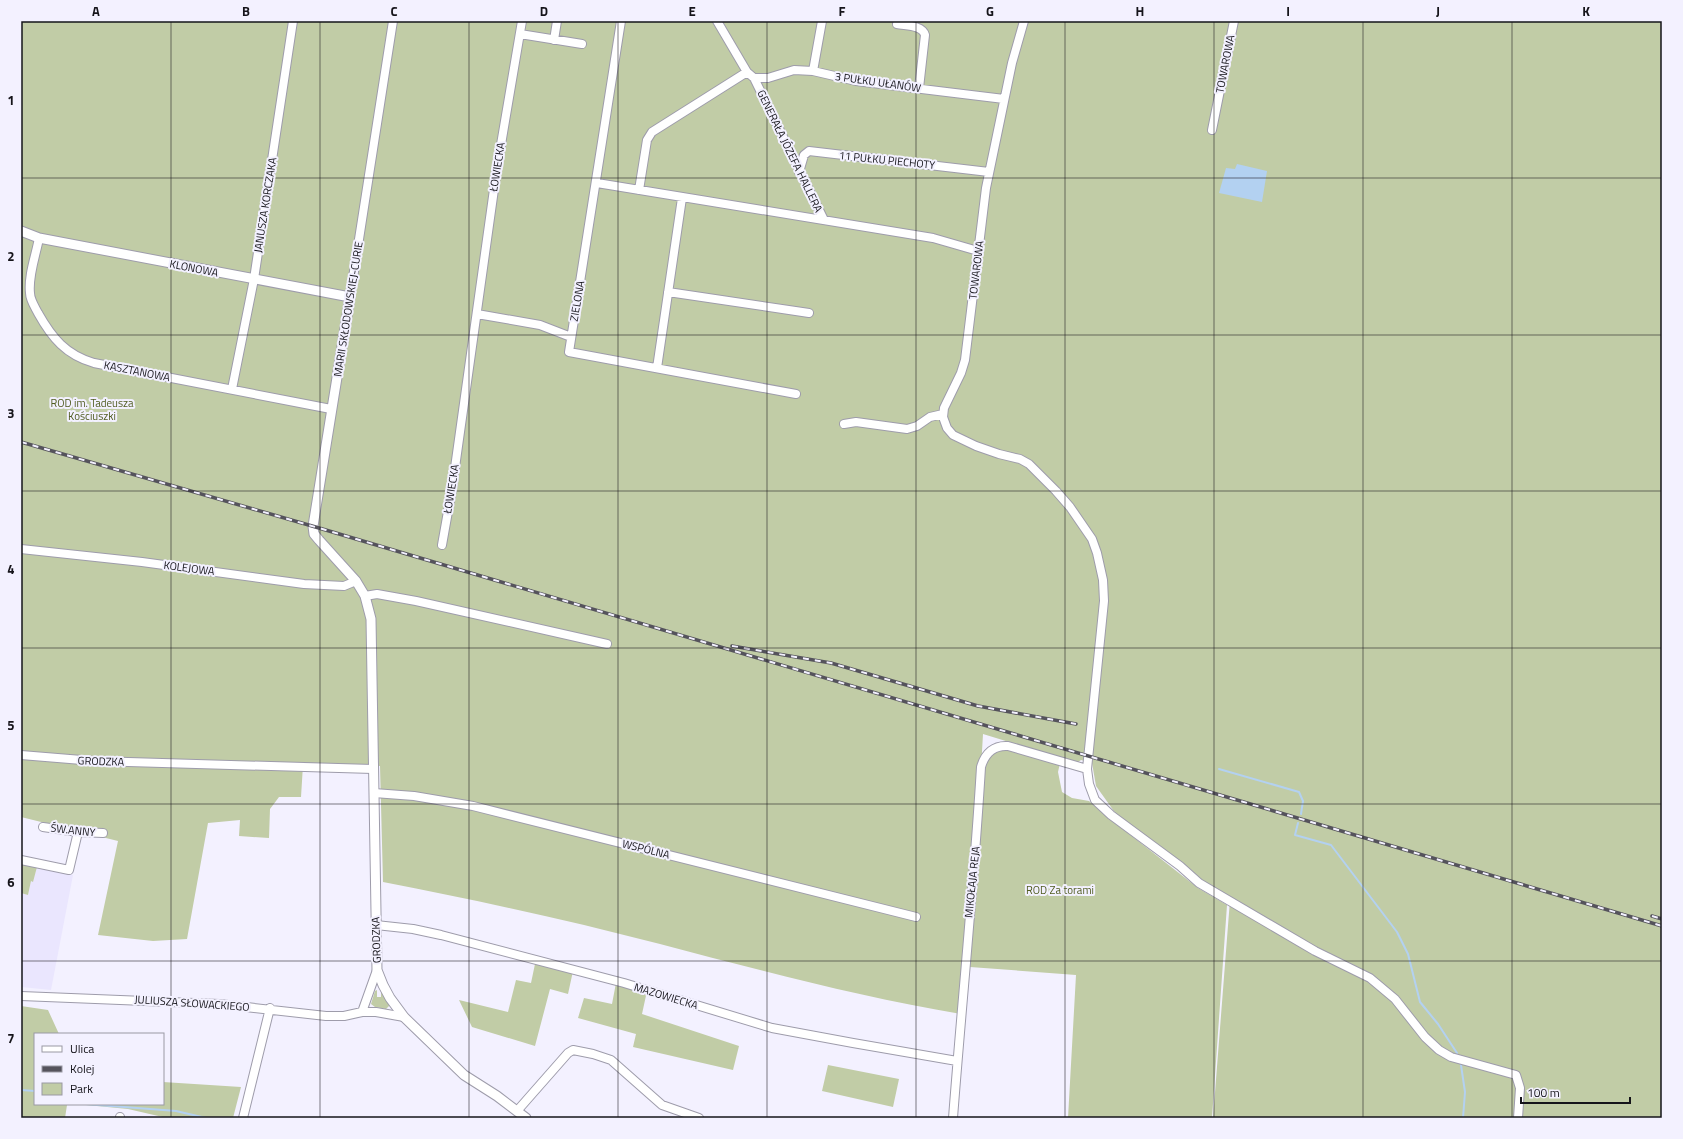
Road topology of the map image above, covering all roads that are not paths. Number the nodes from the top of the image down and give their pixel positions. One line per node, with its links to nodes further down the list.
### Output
1 (293, 21): 28 (street, JANUSZA KORCZAKA)
2 (393, 21): 30 (street, MARII SKŁODOWSKIEJ-CURIE)
3 (522, 21): 11 (street, ŁOWIECKA)
4 (557, 21): 12 (street)
5 (621, 21): 21 (street, ZIELONA)
6 (717, 21): 15 (street, GENERAŁA JÓZEFA HALLERA)
7 (822, 21): 14 (street)
8 (1024, 21): 17 (street, TOWAROWA)
9 (1234, 21): 18 (street, TOWAROWA)
10 (897, 24): 16 (street)
11 (520, 34): 12 (street); 31 (street, ŁOWIECKA)
12 (554, 40): 13 (street)
13 (582, 44)
14 (813, 71): 15 (street, 3 PUŁKU UŁANÓW); 16 (street, 3 PUŁKU UŁANÓW)
15 (751, 75): 19 (street, GENERAŁA JÓZEFA HALLERA); 22 (street)
16 (919, 88): 17 (street, 3 PUŁKU UŁANÓW)
17 (1004, 99): 20 (street, TOWAROWA)
18 (1212, 130)
19 (799, 172): 20 (street, 11 PUŁKU PIECHOTY); 24 (street, GENERAŁA JÓZEFA HALLERA)
20 (989, 172): 27 (street, TOWAROWA)
21 (597, 183): 22 (street); 33 (street, ZIELONA)
22 (639, 190): 23 (street)
23 (682, 198): 24 (street); 29 (street)
24 (822, 217): 27 (street, GENERAŁA JÓZEFA HALLERA)
25 (21, 231): 26 (street, KLONOWA)
26 (39, 238): 28 (street, KLONOWA); 35 (street, KASZTANOWA)
27 (978, 251): 38 (street, TOWAROWA)
28 (254, 279): 30 (street, KLONOWA); 35 (street, JANUSZA KORCZAKA)
29 (668, 292): 32 (street); 34 (street)
30 (350, 297): 37 (street, MARII SKŁODOWSKIEJ-CURIE)
31 (477, 314): 33 (street); 40 (street, ŁOWIECKA)
32 (808, 314)
33 (571, 337): 34 (street, ZIELONA)
34 (657, 368): 36 (street, ZIELONA)
35 (232, 389): 37 (street, KASZTANOWA)
36 (796, 394)
37 (331, 409): 42 (street, MARII SKŁODOWSKIEJ-CURIE)
38 (943, 414): 39 (street); 47 (street)
39 (844, 424)
40 (442, 545)
41 (21, 548): 42 (street, KOLEJOWA)
42 (356, 581): 43 (street, GRODZKA)
43 (365, 596): 44 (street); 46 (street, GRODZKA)
44 (607, 644)
45 (21, 755): 46 (street, GRODZKA)
46 (373, 769): 48 (street, GRODZKA)
47 (1087, 769): 60 (street, MIKOŁAJA REJA); 66 (street)
48 (374, 793): 53 (street, WSPÓLNA); 54 (street, GRODZKA)
49 (42, 827): 50 (street, ŚW.ANNY)
50 (78, 832): 51 (street, ŚW.ANNY); 52 (street)
51 (103, 833)
52 (21, 860)
53 (916, 917)
54 (376, 925): 55 (street, GRODZKA); 60 (street, MAZOWIECKA)
55 (377, 970): 58 (street); 59 (street, GRODZKA)
56 (21, 996): 57 (street, JULIUSZA SŁOWACKIEGO)
57 (270, 1008): 58 (street, JULIUSZA SŁOWACKIEGO); 62 (street)
58 (362, 1012): 59 (street, JULIUSZA SŁOWACKIEGO)
59 (404, 1017): 61 (street, GRODZKA)
60 (957, 1061): 65 (street, MIKOŁAJA REJA)
61 (518, 1111): 63 (street, GRODZKA); 64 (street)
62 (243, 1118)
63 (526, 1118)
64 (699, 1118)
65 (953, 1118)
66 (1518, 1118)

